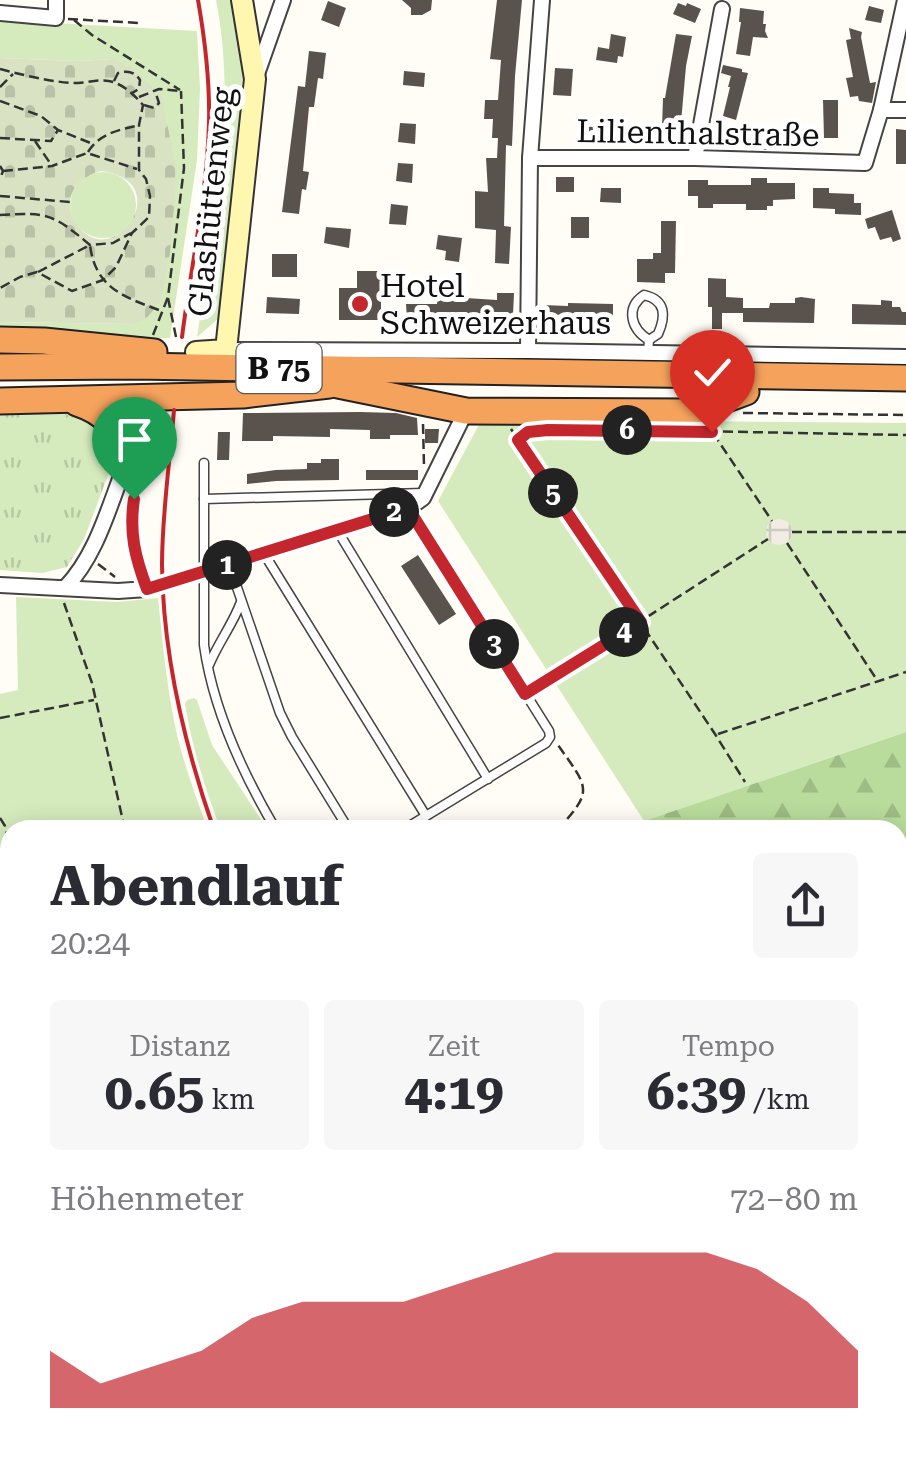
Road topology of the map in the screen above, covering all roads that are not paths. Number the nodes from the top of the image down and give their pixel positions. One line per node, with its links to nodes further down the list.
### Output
1 (56, 0): 7 (street)
2 (242, 0): 8 (street, Glashüttenweg)
3 (283, 0): 8 (street)
4 (542, 0): 11 (street)
5 (906, 0): 9 (street)
6 (722, 9): 12 (street)
7 (0, 13)
8 (255, 79): 16 (street, Glashüttenweg)
9 (881, 110): 10 (street); 12 (street, Lilienthalstraße)
10 (906, 110)
11 (530, 158): 12 (street, Lilienthalstraße); 17 (street)
12 (695, 158)
13 (0, 343): 14 (highway); 18 (highway, B 75)
14 (186, 344): 16 (street)
15 (648, 346): 15 (lane); 17 (street); 19 (street)
16 (226, 350): 17 (street)
17 (528, 351)
18 (142, 356): 20 (highway); 21 (highway, B 75)
19 (906, 357)
20 (0, 367)
21 (906, 378)
22 (0, 384): 23 (highway)
23 (333, 385): 25 (highway, B 75); 27 (highway, B 75); 28 (highway)
24 (906, 394): 27 (highway, B 75)
25 (68, 400): 26 (highway, B 75); 29 (highway)
26 (0, 402)
27 (746, 403): 28 (highway)
28 (466, 410): 31 (street)
29 (126, 455): 39 (street)
30 (204, 463): 32 (lane)
31 (426, 493): 32 (lane); 33 (street)
32 (204, 500): 37 (lane)
33 (408, 508): 34 (street); 43 (lane)
34 (336, 529): 35 (street); 44 (lane)
35 (263, 552): 36 (street); 45 (lane)
36 (229, 564): 37 (street); 40 (lane)
37 (204, 572): 39 (street); 42 (lane)
38 (0, 584): 39 (street)
39 (62, 588)
40 (241, 601): 42 (lane); 47 (lane)
41 (600, 647): 43 (lane)
42 (208, 669): 46 (lane)
43 (525, 694): 44 (lane)
44 (488, 779): 45 (lane)
45 (426, 816): 48 (lane)
46 (270, 820)
47 (343, 820)
48 (419, 820)

